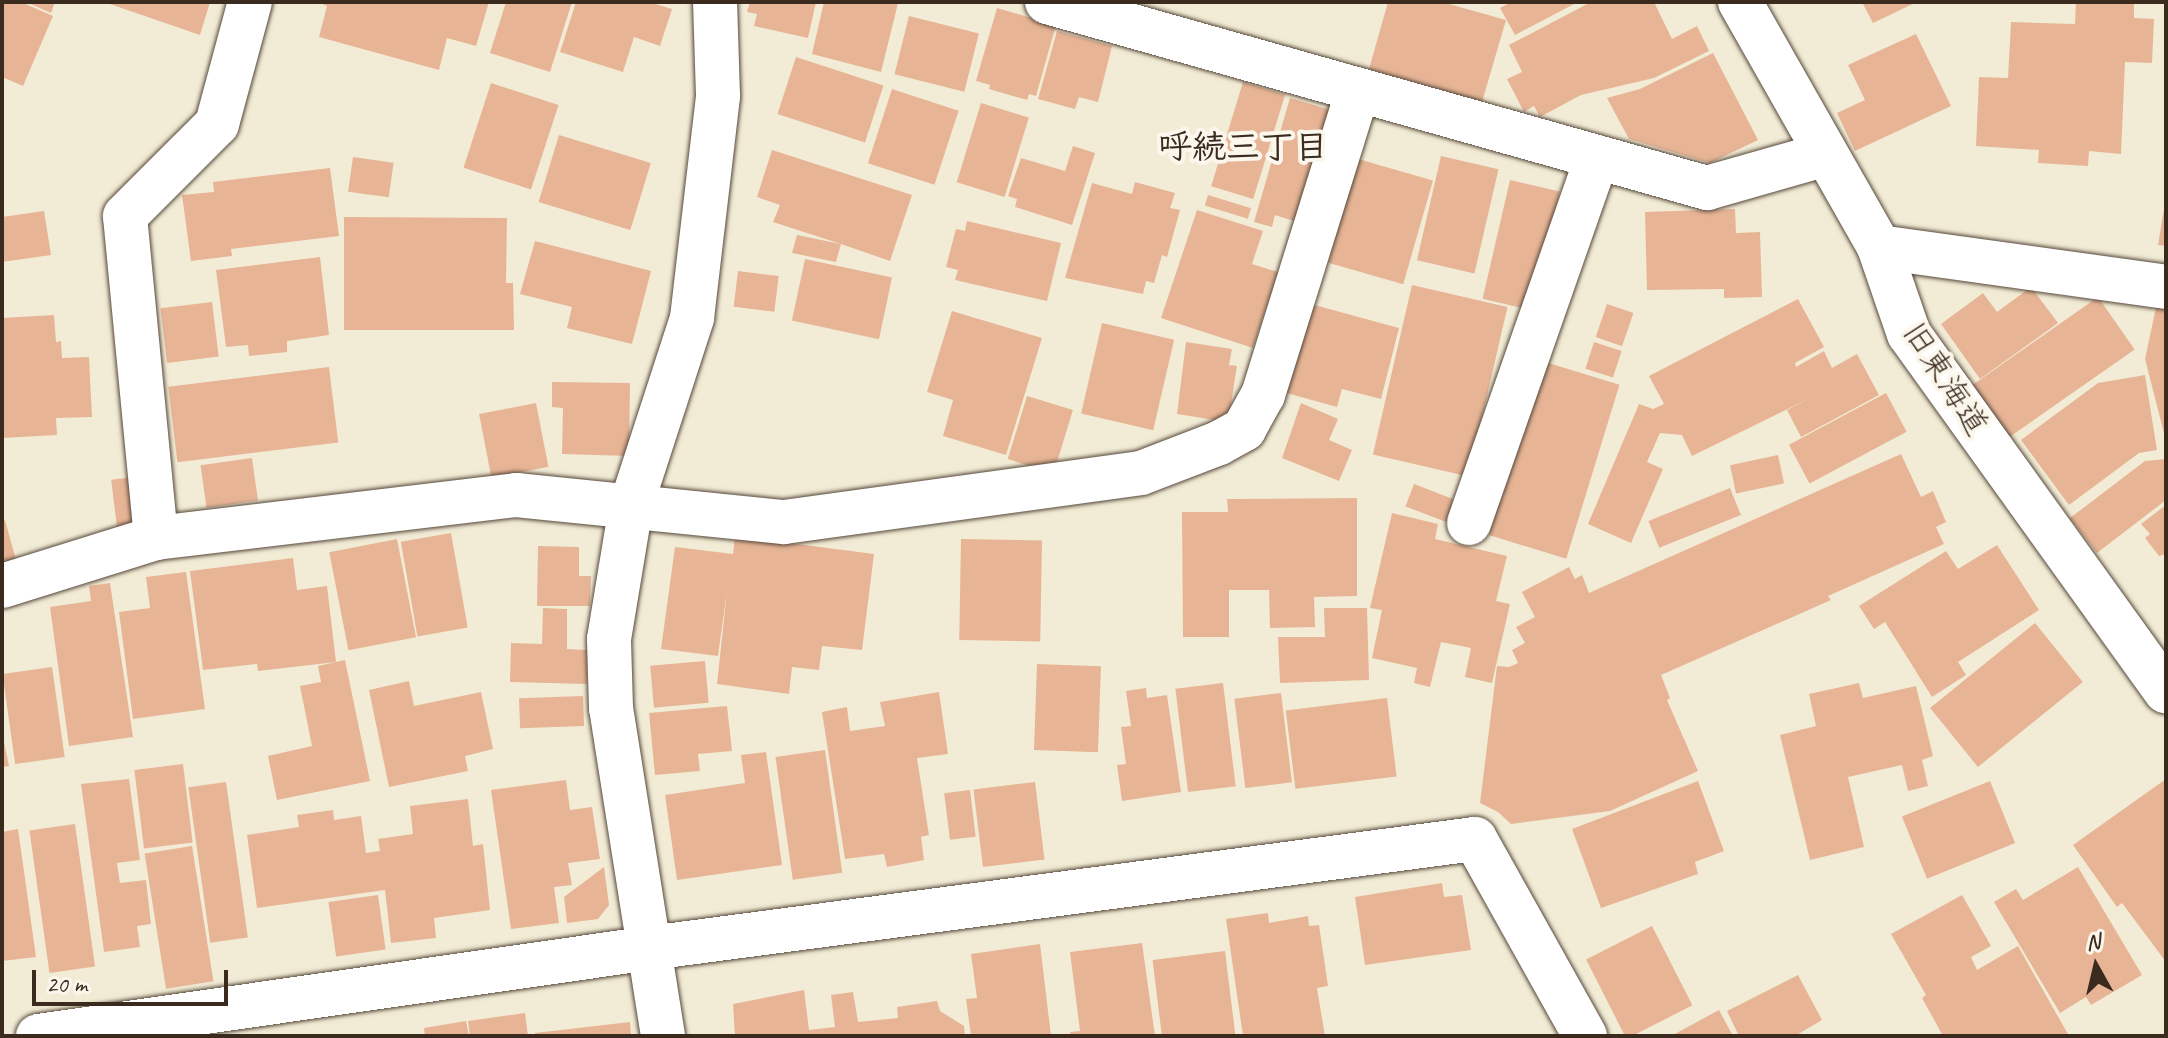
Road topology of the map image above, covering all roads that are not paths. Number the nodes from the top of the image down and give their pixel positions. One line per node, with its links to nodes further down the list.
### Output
1 (250, 2): 12 (street)
2 (715, 2): 10 (street)
3 (1047, 2): 5 (street)
4 (1740, 2): 6 (street, 旧東海道)
5 (1358, 90): 7 (street); 10 (street)
6 (1823, 155): 7 (street); 8 (street, 旧東海道)
7 (1597, 158): 11 (street)
8 (1879, 247): 9 (street); 14 (street, 旧東海道)
9 (2166, 287)
10 (631, 506): 12 (street); 15 (street)
11 (1469, 523)
12 (156, 538): 13 (street)
13 (2, 586)
14 (2166, 691)
15 (650, 948): 16 (street); 17 (street); 18 (street)
16 (38, 1036)
17 (663, 1036)
18 (1585, 1036)

